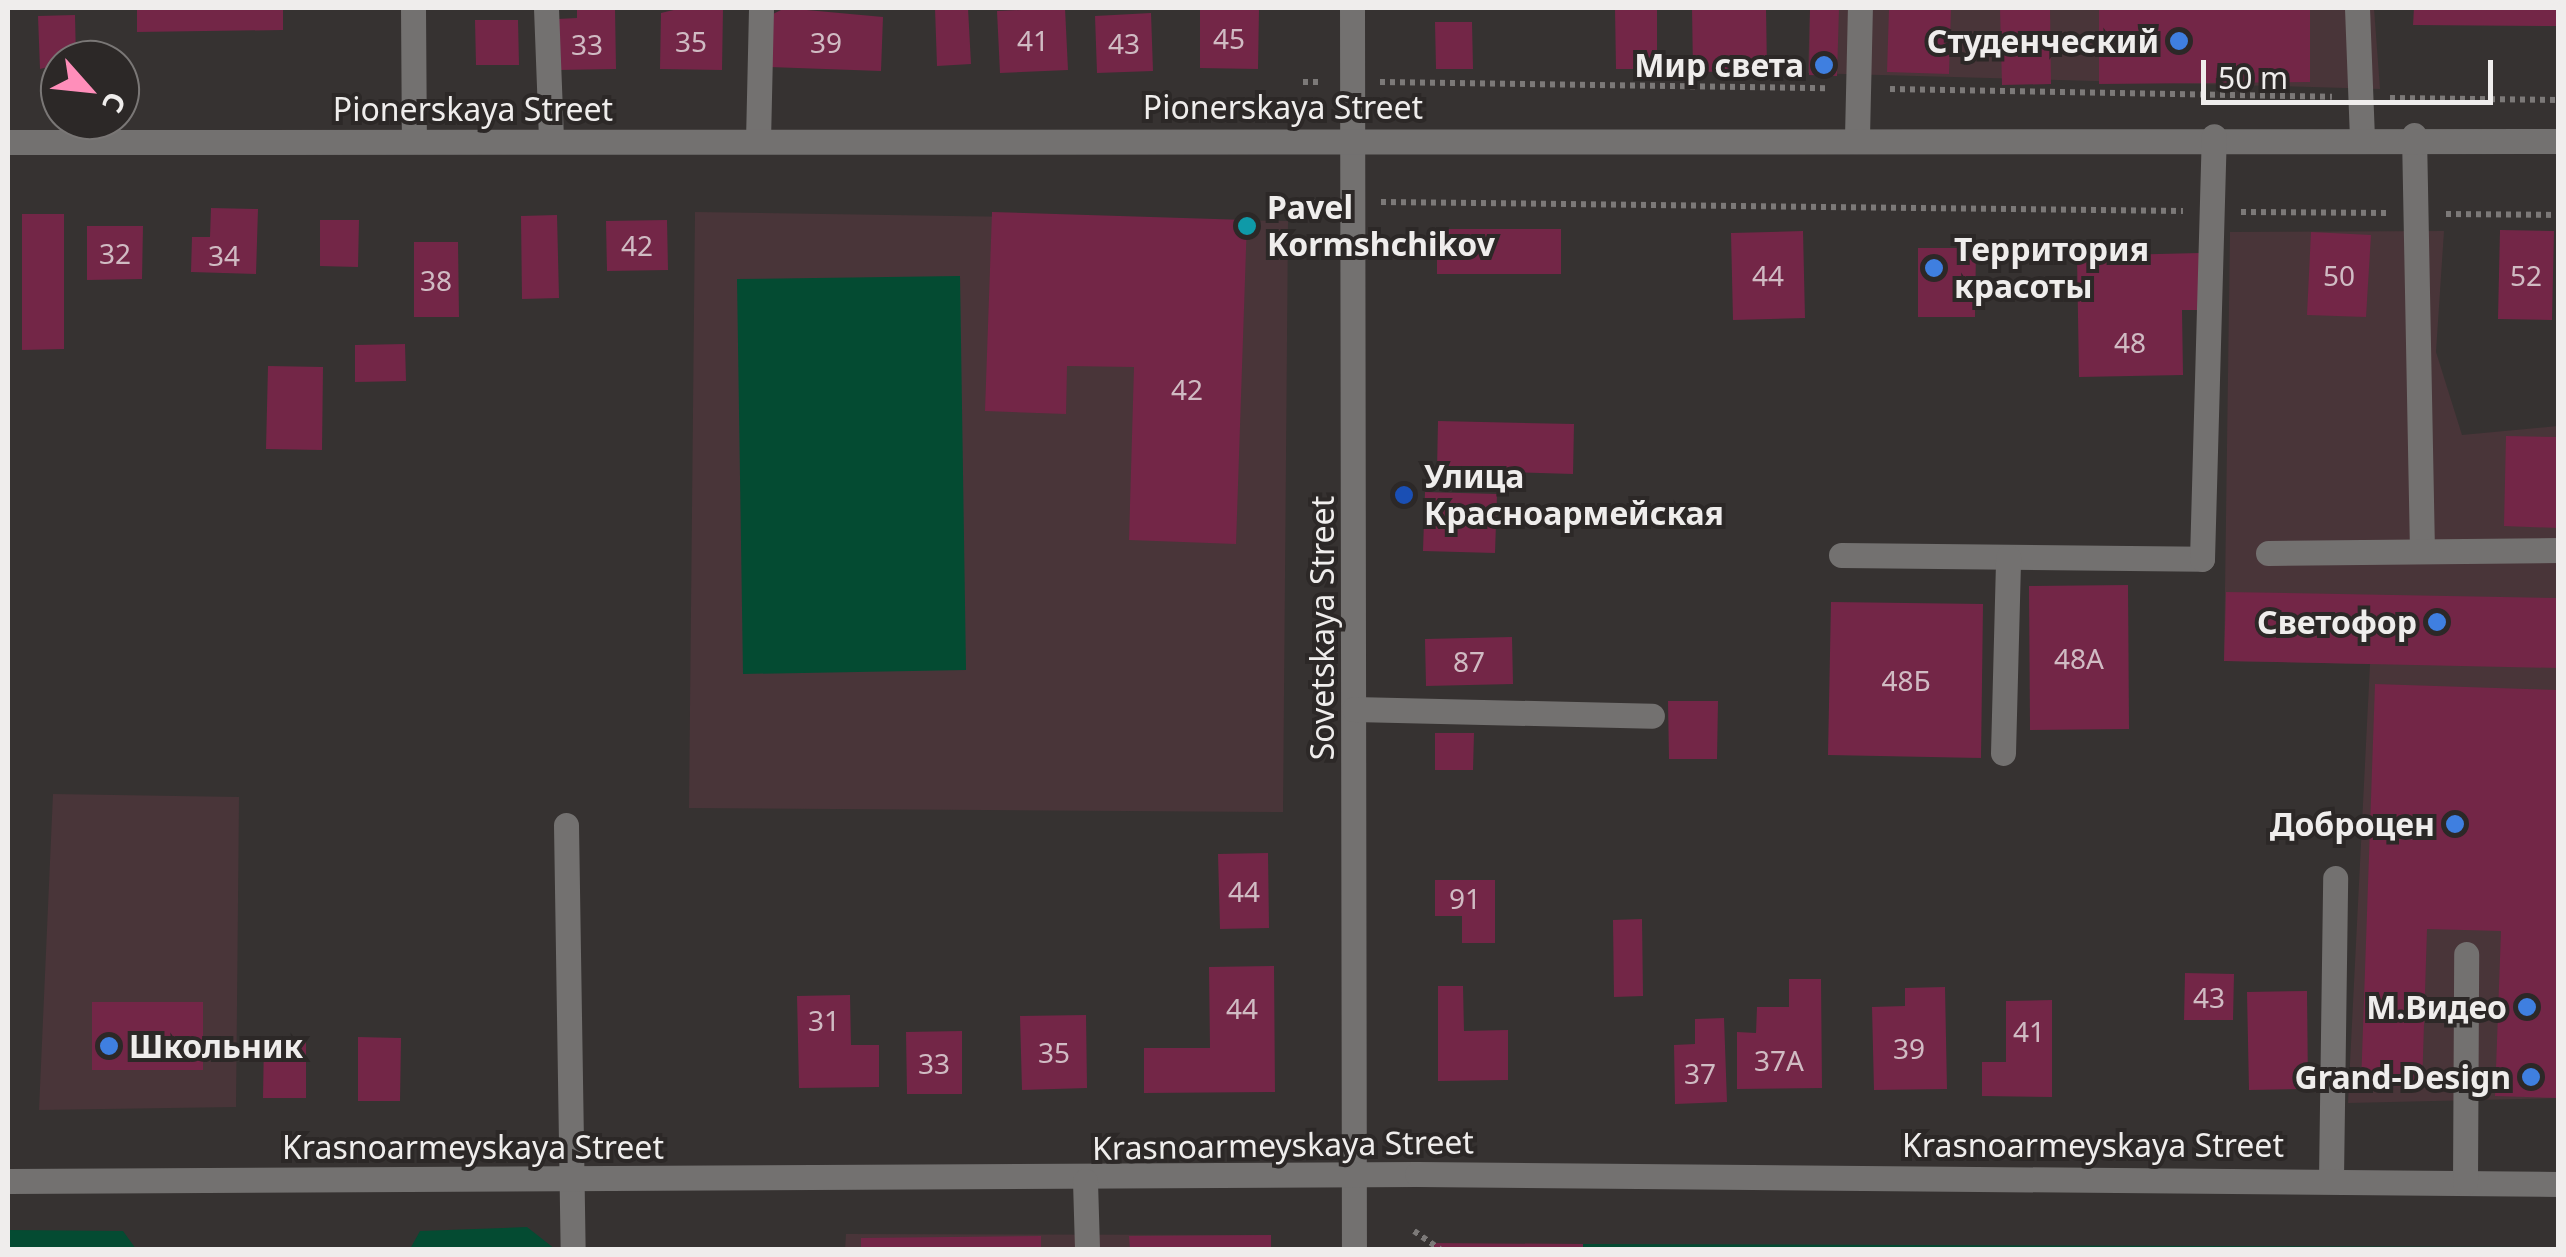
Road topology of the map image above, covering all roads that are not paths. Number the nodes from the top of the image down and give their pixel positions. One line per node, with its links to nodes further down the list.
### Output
1 (412, 8): 14 (street)
2 (546, 8): 15 (street)
3 (761, 8): 12 (street)
4 (1352, 8): 11 (street, Sovetskaya Street)
5 (1860, 8): 10 (street)
6 (2357, 8): 8 (street)
7 (2214, 136): 8 (street, Pionerskaya Street); 10 (street, Pionerskaya Street); 21 (street)
8 (2362, 136): 9 (street, Pionerskaya Street)
9 (2414, 136): 13 (street, Pionerskaya Street); 18 (street)
10 (1857, 138): 11 (street, Pionerskaya Street)
11 (1353, 139): 12 (street, Pionerskaya Street); 22 (street, Sovetskaya Street)
12 (758, 140): 15 (street, Pionerskaya Street)
13 (2558, 140)
14 (414, 141): 15 (street, Pionerskaya Street); 16 (street, Pionerskaya Street)
15 (551, 141)
16 (8, 142)
17 (2558, 550): 18 (street)
18 (2422, 551): 19 (street)
19 (2268, 553)
20 (1841, 555): 21 (street)
21 (2008, 557): 24 (street)
22 (1354, 709): 23 (street); 28 (street, Sovetskaya Street)
23 (1652, 716)
24 (2003, 752)
25 (566, 825): 29 (street)
26 (2335, 878): 30 (street)
27 (2466, 954): 33 (street)
28 (1354, 1175): 30 (street, Krasnoarmeyskaya Street); 32 (street, Krasnoarmeyskaya Street); 37 (street, Sovetskaya Street)
29 (575, 1178): 31 (street, Krasnoarmeyskaya Street); 32 (street, Krasnoarmeyskaya Street); 35 (street)
30 (2331, 1178): 33 (street, Krasnoarmeyskaya Street)
31 (8, 1181)
32 (1085, 1181): 36 (street)
33 (2465, 1183): 34 (street, Krasnoarmeyskaya Street)
34 (2558, 1184)
35 (573, 1250)
36 (1087, 1250)
37 (1354, 1250)

